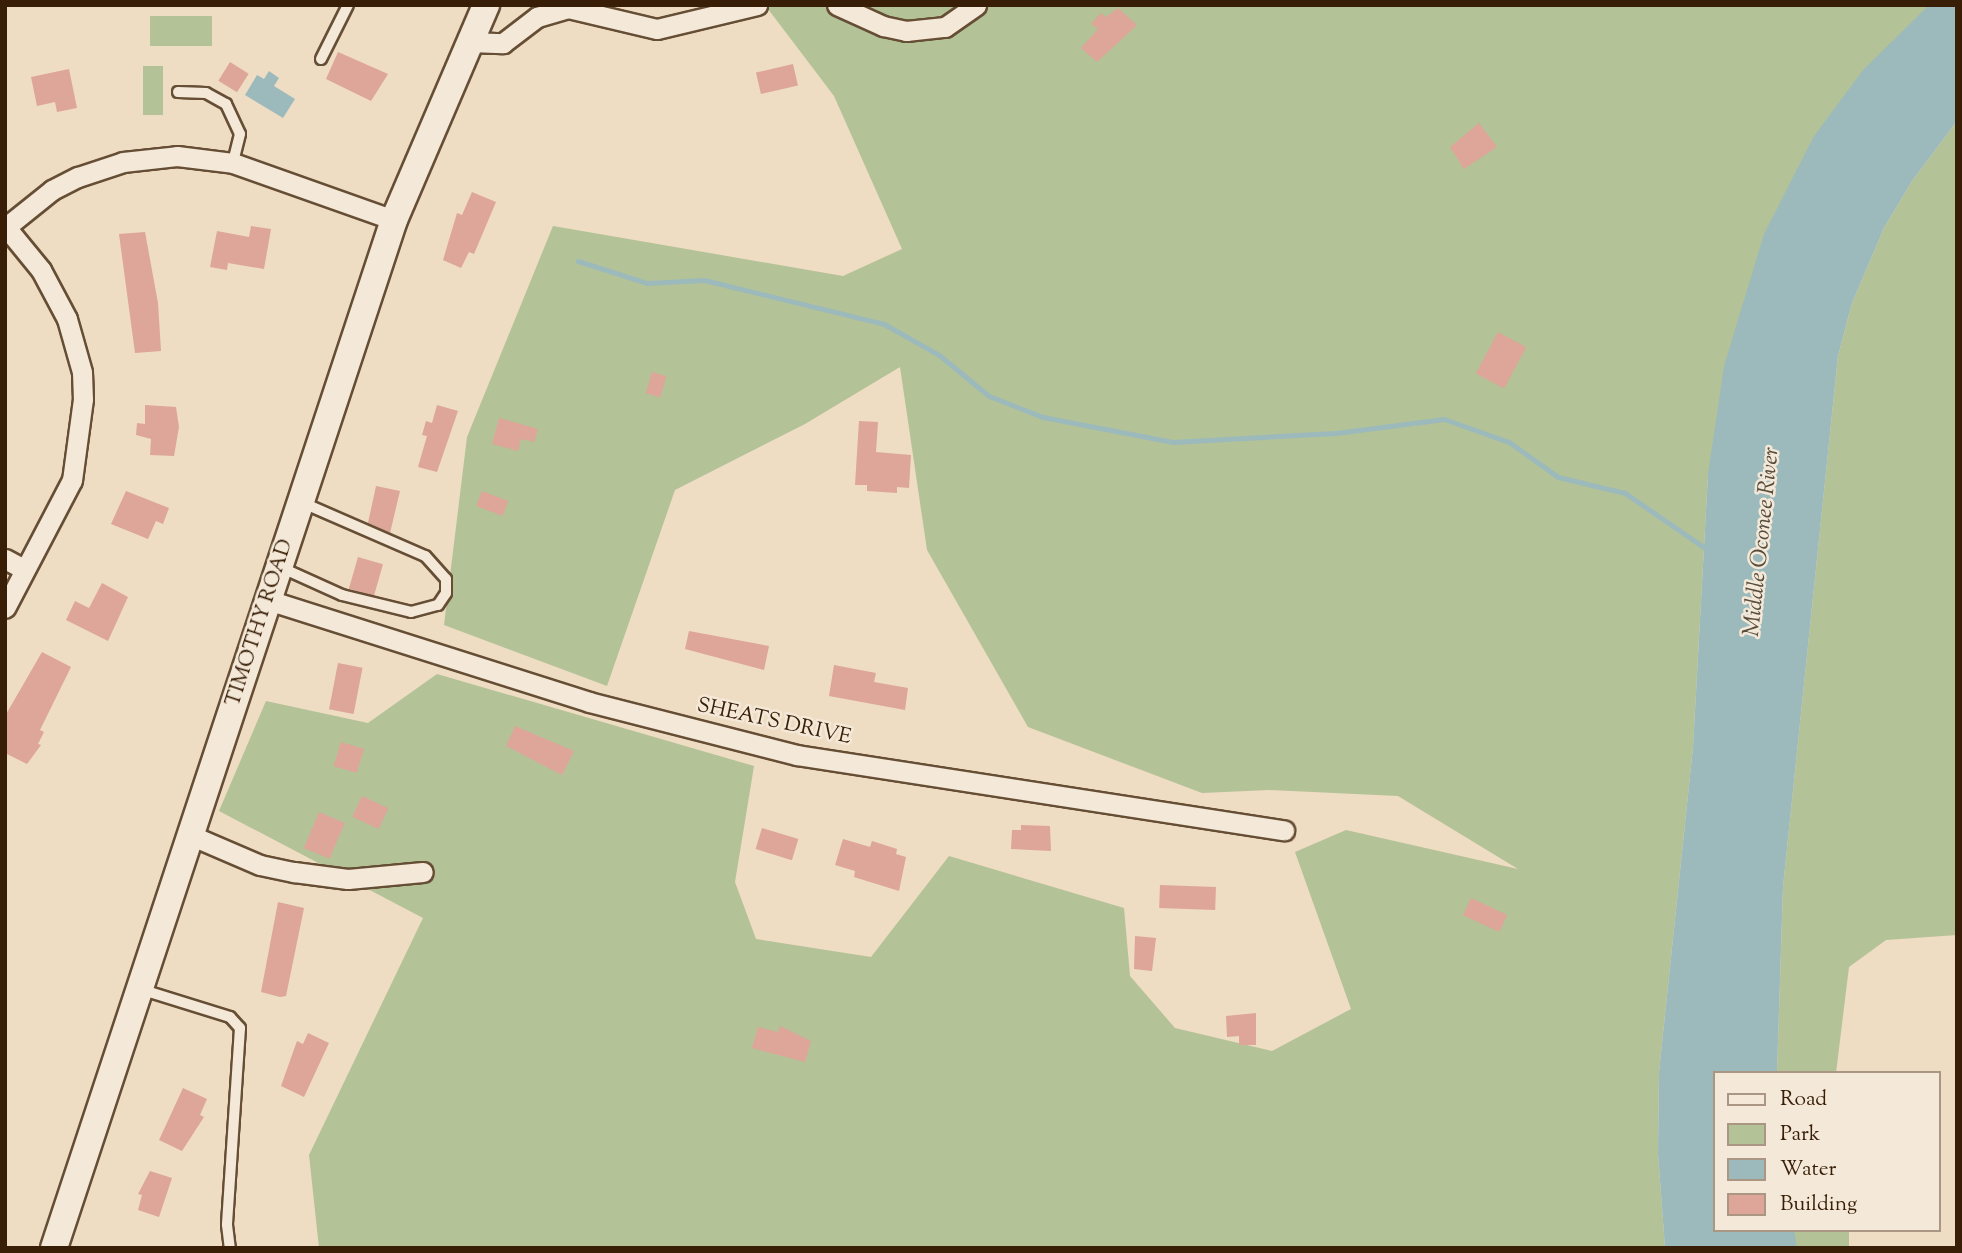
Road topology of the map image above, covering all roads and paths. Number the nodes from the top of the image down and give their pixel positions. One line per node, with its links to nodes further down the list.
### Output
1 (348, 5): 7 (lane)
2 (486, 5): 6 (main road, TIMOTHY ROAD)
3 (757, 5): 6 (street)
4 (837, 5): 5 (street)
5 (976, 5)
6 (469, 42): 10 (main road, TIMOTHY ROAD)
7 (321, 59)
8 (178, 92): 9 (lane)
9 (233, 163): 10 (street); 11 (street)
10 (394, 220): 12 (main road, TIMOTHY ROAD)
11 (6, 227): 15 (street)
12 (301, 501): 14 (main road, TIMOTHY ROAD); 14 (lane)
13 (5, 559): 15 (street)
14 (279, 567): 16 (main road, TIMOTHY ROAD)
15 (24, 569): 17 (street)
16 (268, 600): 18 (street, SHEATS DRIVE); 19 (main road, TIMOTHY ROAD)
17 (5, 608)
18 (1283, 830)
19 (190, 835): 20 (street); 21 (main road, TIMOTHY ROAD)
20 (424, 872)
21 (139, 988): 22 (main road, TIMOTHY ROAD); 23 (lane)
22 (54, 1248)
23 (230, 1248)

